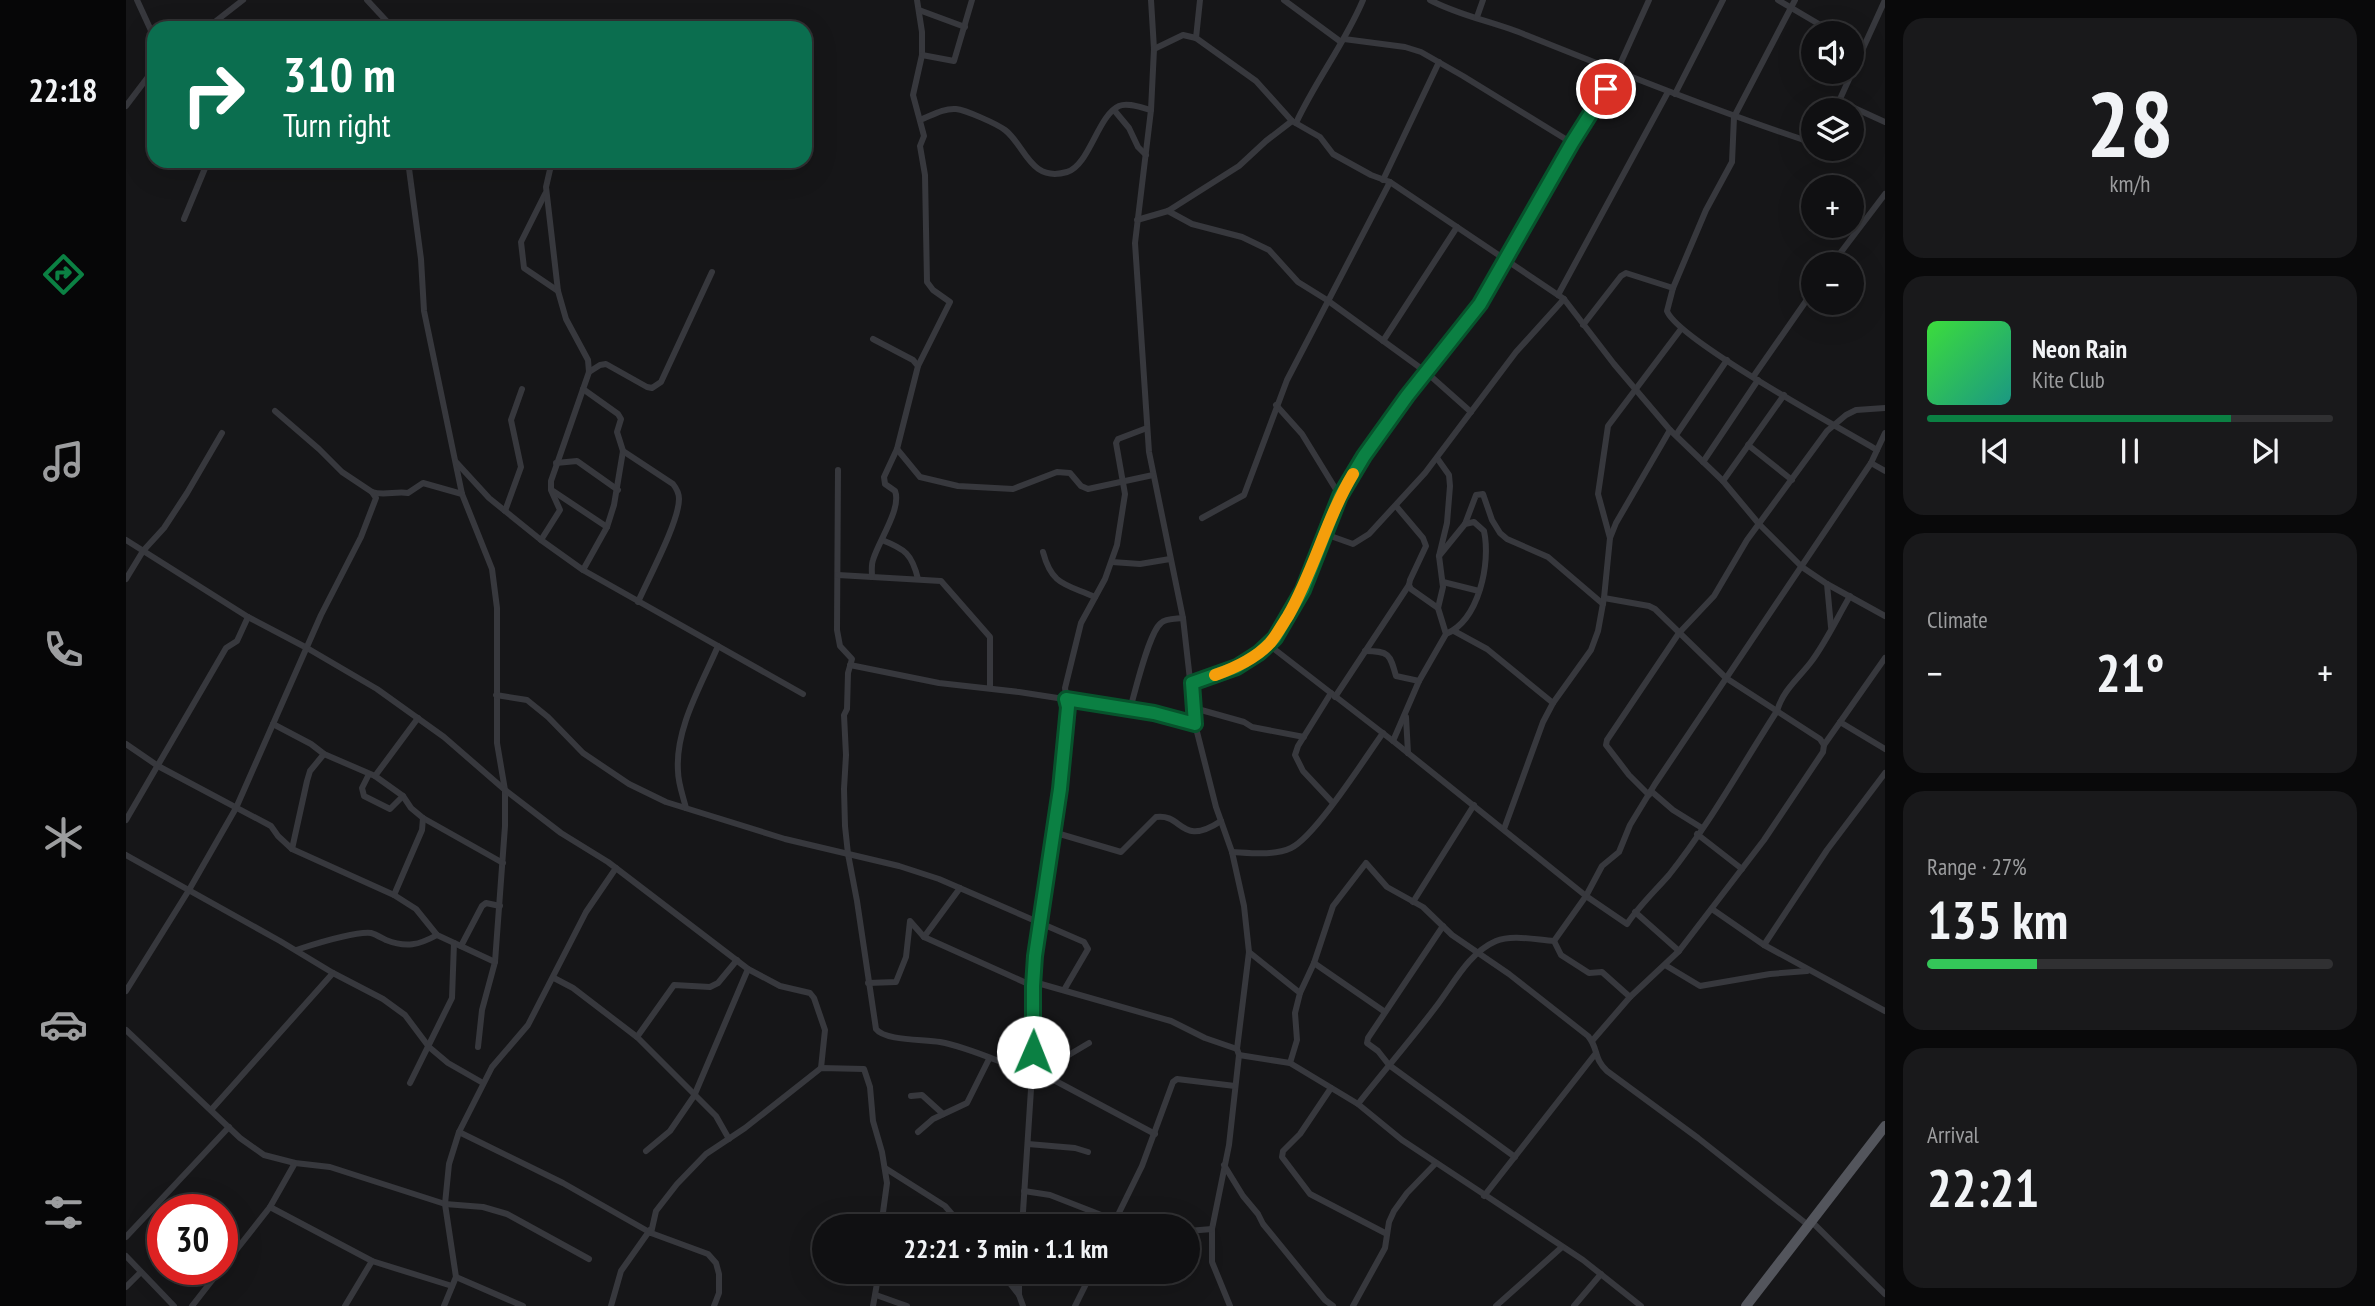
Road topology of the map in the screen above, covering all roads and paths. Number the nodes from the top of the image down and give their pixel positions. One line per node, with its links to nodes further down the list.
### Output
1 (137, 0): 23 (street)
2 (243, 0): 20 (street)
3 (367, 0): 21 (street)
4 (917, 0): 18 (street)
5 (972, 0): 24 (street)
6 (1200, 0): 25 (street)
7 (1284, 0): 26 (street)
8 (1363, 0): 26 (street)
9 (1430, 0): 19 (street)
10 (1483, 0): 19 (street)
11 (1649, 0): 31 (street)
12 (1723, 0): 33 (street)
13 (1777, 0): 17 (street)
14 (1796, 0): 17 (street)
15 (1885, 0): 27 (street)
16 (1150, 2): 28 (street)
17 (1792, 7): 22 (street); 38 (street)
18 (919, 10): 24 (street); 29 (street)
19 (1477, 18): 31 (street)
20 (216, 21)
21 (386, 21)
22 (1815, 21)
23 (147, 22)
24 (965, 27): 29 (street)
25 (1196, 38): 28 (street); 40 (street)
26 (1343, 41): 30 (street); 40 (street)
27 (1864, 44)
28 (1154, 49): 36 (street)
29 (922, 55): 39 (street)
30 (1439, 62): 43 (street); 48 (street)
31 (1617, 71): 33 (street); 43 (street)
32 (147, 78): 34 (street)
33 (1671, 93): 38 (street); 60 (street)
34 (126, 106)
35 (1114, 110): 36 (street); 39 (street); 44 (street)
36 (1151, 110): 44 (street)
37 (1864, 112): 41 (street)
38 (1734, 117): 42 (street); 58 (street)
39 (920, 120): 68 (street)
40 (1294, 122): 48 (street); 51 (street)
41 (1885, 122)
42 (1801, 139)
43 (1572, 143): 56 (street)
44 (1146, 155): 53 (street)
45 (205, 168): 52 (street)
46 (409, 168): 90 (street)
47 (550, 168): 49 (street)
48 (1387, 181): 54 (street); 61 (street)
49 (546, 192): 59 (street); 59 (street)
50 (1885, 194): 55 (street)
51 (1168, 211): 53 (street); 61 (street)
52 (184, 219)
53 (1137, 220): 81 (street)
54 (1457, 227): 56 (street); 66 (street)
55 (1841, 252)
56 (1505, 259): 60 (street); 70 (street)
57 (712, 272): 69 (street)
58 (1673, 288): 63 (street); 64 (street)
59 (558, 291): 69 (street)
60 (1561, 297): 63 (street); 79 (street)
61 (1327, 300): 66 (street); 76 (street)
62 (1801, 310): 71 (street)
63 (1584, 325): 74 (street)
64 (1681, 329): 67 (street); 74 (street)
65 (873, 339): 68 (street)
66 (1383, 341): 70 (street)
67 (1727, 360): 71 (street); 82 (street)
68 (918, 366): 86 (street)
69 (589, 372): 72 (street)
70 (1426, 372): 79 (street); 106 (street)
71 (1756, 378): 75 (street); 91 (street)
72 (583, 388): 88 (street); 92 (street)
73 (522, 390): 108 (street)
74 (1636, 391): 82 (street); 114 (street)
75 (1784, 395): 80 (street); 85 (street)
76 (1276, 405): 106 (street); 109 (street)
77 (1885, 408): 80 (street)
78 (275, 411): 104 (street)
79 (1471, 412): 89 (street)
80 (1835, 425): 87 (street); 99 (street)
81 (1147, 428): 97 (street); 98 (street)
82 (1673, 432): 91 (street); 114 (street)
83 (222, 433): 118 (street)
84 (1885, 433): 87 (street)
85 (1748, 445): 99 (street); 100 (street)
86 (897, 449): 98 (street); 117 (street)
87 (1877, 450): 93 (street)
88 (623, 451): 103 (street); 136 (street)
89 (1437, 458): 107 (street); 120 (street)
90 (456, 462): 96 (street); 101 (street)
91 (1703, 462): 100 (street)
92 (556, 463): 102 (street); 103 (street)
93 (1871, 463): 95 (street); 123 (street)
94 (838, 470): 125 (street)
95 (1885, 471)
96 (469, 474): 101 (street); 108 (street)
97 (1153, 475): 98 (street); 121 (street)
98 (1124, 480): 122 (street)
99 (1792, 480): 111 (street)
100 (1723, 481): 111 (street)
101 (460, 485): 105 (street)
102 (551, 490): 112 (street); 116 (street)
103 (618, 490): 112 (street)
104 (372, 492): 105 (street); 147 (street)
105 (462, 494): 156 (street)
106 (1340, 496): 113 (street)
107 (1396, 506): 113 (street); 131 (street)
108 (505, 511): 116 (street)
109 (1202, 518)
110 (1465, 524): 120 (street); 132 (street); 135 (street)
111 (1759, 524): 123 (street); 143 (street)
112 (607, 527): 124 (street)
113 (1325, 534): 145 (street)
114 (1610, 538): 135 (street)
115 (126, 540): 118 (street)
116 (541, 540): 124 (street)
117 (882, 540): 126 (street); 128 (street)
118 (143, 551): 127 (street); 139 (street)
119 (1043, 552): 134 (street)
120 (1439, 556): 129 (street)
121 (1170, 559): 122 (street); 140 (street)
122 (1112, 562): 134 (street)
123 (1802, 567): 130 (street); 151 (street)
124 (583, 570): 136 (street)
125 (838, 575): 126 (street); 150 (street)
126 (872, 577): 128 (street)
127 (126, 579)
128 (918, 579): 154 (street)
129 (1443, 582): 132 (street); 137 (street)
130 (1827, 584): 133 (street); 141 (street)
131 (1409, 585): 137 (street); 148 (street)
132 (1479, 591): 142 (street)
133 (1850, 596): 138 (street); 141 (street)
134 (1095, 597): 158 (street)
135 (1604, 601): 143 (street); 159 (street)
136 (638, 602): 146 (street)
137 (1438, 608): 144 (street)
138 (1885, 616)
139 (248, 617): 147 (street); 176 (street)
140 (1183, 618): 153 (street); 161 (street)
141 (1832, 627): 162 (street)
142 (1454, 631): 144 (street); 159 (street)
143 (1679, 633): 151 (street); 180 (street)
144 (1446, 635): 152 (street)
145 (1269, 645): 153 (street); 157 (street)
146 (718, 646): 155 (street); 185 (street)
147 (307, 648): 164 (street); 166 (street)
148 (1365, 651): 152 (street); 157 (street)
149 (1885, 658): 165 (street)
150 (850, 664): 154 (street); 195 (street)
151 (1726, 678): 162 (street); 180 (street)
152 (1419, 681): 163 (street)
153 (1192, 683): 160 (street)
154 (989, 688): 158 (street)
155 (803, 694)
156 (496, 695): 179 (street); 185 (street)
157 (1333, 695): 168 (street); 169 (street)
158 (1066, 699): 161 (street); 191 (street)
159 (1553, 703): 190 (street)
160 (1194, 708): 167 (street); 169 (street)
161 (1130, 709): 167 (street)
162 (1777, 711): 172 (street); 189 (street)
163 (1406, 715): 170 (street); 174 (street)
164 (418, 718): 178 (street); 179 (street)
165 (1840, 722): 172 (street); 173 (street)
166 (273, 724): 175 (street); 184 (street)
167 (1195, 724): 188 (street)
168 (1383, 733): 170 (street); 182 (street)
169 (1304, 737): 182 (street)
170 (1393, 741): 174 (street)
171 (126, 744): 176 (street)
172 (1824, 745): 199 (street)
173 (1885, 749)
174 (1408, 752): 183 (street)
175 (324, 754): 178 (street); 193 (street)
176 (159, 766): 184 (street); 187 (street)
177 (1885, 773): 214 (street)
178 (372, 775): 181 (street); 181 (street)
179 (505, 790): 197 (street); 198 (street)
180 (1650, 793): 189 (street); 203 (street)
181 (403, 796): 186 (street)
182 (1333, 803): 194 (street)
183 (1474, 805): 190 (street); 204 (street)
184 (236, 808): 193 (street); 201 (street)
185 (686, 808): 195 (street)
186 (423, 818): 197 (street); 202 (street)
187 (126, 820)
188 (1221, 821): 191 (street); 194 (street)
189 (1702, 828): 192 (street)
190 (1504, 829): 203 (street)
191 (1053, 832): 208 (street)
192 (1697, 834): 199 (street); 207 (street)
193 (292, 849): 202 (street)
194 (1232, 852): 217 (street)
195 (848, 854): 200 (street); 227 (street)
196 (126, 855): 201 (street)
197 (503, 863): 205 (street)
198 (616, 868): 219 (street); 226 (street)
199 (1742, 869): 206 (street)
200 (960, 888): 208 (street); 211 (street)
201 (189, 890): 215 (street); 229 (street)
202 (394, 895): 210 (street)
203 (1586, 896): 207 (street); 212 (street)
204 (1413, 902): 209 (street); 221 (street)
205 (500, 906): 213 (street); 220 (street)
206 (1712, 909): 214 (street); 216 (street)
207 (1635, 912): 216 (street)
208 (1040, 922): 228 (street); 230 (street)
209 (1443, 926): 218 (street); 233 (street)
210 (437, 935): 213 (street); 215 (street)
211 (924, 937): 227 (street); 228 (street)
212 (1554, 941): 218 (street); 232 (street)
213 (458, 945): 220 (street); 239 (street)
214 (1764, 945): 224 (street)
215 (296, 950): 225 (street)
216 (1679, 951): 222 (street)
217 (1249, 952): 231 (street); 241 (street)
218 (1478, 952): 237 (street); 245 (street)
219 (737, 960): 223 (street); 236 (street)
220 (495, 961): 240 (street)
221 (1314, 963): 231 (street); 233 (street)
222 (1665, 965): 224 (street); 232 (street)
223 (748, 970): 246 (street); 253 (street)
224 (1809, 971): 234 (street)
225 (333, 973): 239 (street); 256 (street)
226 (554, 978): 236 (street); 250 (street)
227 (868, 983): 243 (street)
228 (1033, 984): 230 (street); 247 (street)
229 (126, 990)
230 (1064, 990): 241 (street)
231 (1300, 993): 244 (street)
232 (1630, 997): 237 (street)
233 (1385, 1012): 245 (street)
234 (1885, 1012)
235 (126, 1030): 256 (street)
236 (636, 1037): 253 (street)
237 (1592, 1041): 242 (street)
238 (1089, 1043): 248 (street)
239 (429, 1047): 249 (street); 250 (street)
240 (478, 1047)
241 (1238, 1052): 244 (street); 251 (street)
242 (1596, 1053): 267 (street); 281 (street)
243 (989, 1059): 247 (street); 257 (street)
244 (1290, 1063): 252 (street)
245 (1389, 1065): 255 (street); 267 (street)
246 (821, 1068): 263 (street); 271 (street)
247 (1032, 1074): 248 (street); 264 (street)
248 (1055, 1081): 262 (street)
249 (410, 1083)
250 (483, 1083): 260 (street)
251 (1235, 1086): 262 (street); 270 (street)
252 (1331, 1088): 255 (street); 285 (street)
253 (694, 1096): 263 (street); 265 (street)
254 (911, 1096): 257 (street)
255 (1357, 1104): 269 (street)
256 (211, 1110): 259 (street)
257 (943, 1114): 261 (street)
258 (1885, 1126): 281 (main road)
259 (229, 1127): 268 (street); 286 (street)
260 (459, 1132): 274 (street); 284 (street)
261 (918, 1132)
262 (1155, 1134): 280 (street)
263 (729, 1139): 284 (street)
264 (1028, 1144): 266 (street); 272 (street)
265 (646, 1151)
266 (1088, 1152)
267 (1515, 1157): 273 (street)
268 (295, 1163): 274 (street); 275 (street)
269 (1435, 1164): 273 (street); 285 (street)
270 (1224, 1165): 282 (street); 317 (street)
271 (885, 1168): 276 (street); 277 (street)
272 (1024, 1191): 278 (street); 279 (street)
273 (1484, 1196): 287 (street)
274 (445, 1204): 290 (street); 294 (street)
275 (270, 1208): 288 (street); 291 (street)
276 (882, 1214)
277 (952, 1214)
278 (1022, 1214)
279 (1092, 1214)
280 (1119, 1214)
281 (1810, 1223): 302 (street); 322 (main road)
282 (1212, 1228): 283 (street); 316 (street)
283 (1200, 1230)
284 (651, 1231): 310 (street); 311 (street)
285 (1387, 1234): 318 (street)
286 (126, 1237)
287 (1562, 1247): 293 (street); 319 (street)
288 (238, 1248)
289 (126, 1256): 292 (street)
290 (589, 1259)
291 (372, 1261): 300 (street); 307 (street)
292 (141, 1272): 301 (street); 305 (street)
293 (1601, 1274): 320 (street); 321 (street)
294 (456, 1277): 300 (street); 309 (street)
295 (877, 1284): 303 (street)
296 (1011, 1284): 304 (street)
297 (1020, 1284): 304 (street)
298 (1086, 1284): 315 (street)
299 (209, 1285): 306 (street)
300 (452, 1286): 308 (street)
301 (126, 1287)
302 (1885, 1294)
303 (876, 1295): 312 (street); 313 (street)
304 (1020, 1295): 314 (street)
305 (174, 1306)
306 (192, 1306)
307 (345, 1306)
308 (444, 1306)
309 (523, 1306)
310 (611, 1306)
311 (714, 1306)
312 (873, 1306)
313 (907, 1306)
314 (1023, 1306)
315 (1075, 1306)
316 (1230, 1306)
317 (1332, 1306)
318 (1353, 1306)
319 (1496, 1306)
320 (1574, 1306)
321 (1641, 1306)
322 (1746, 1306)

